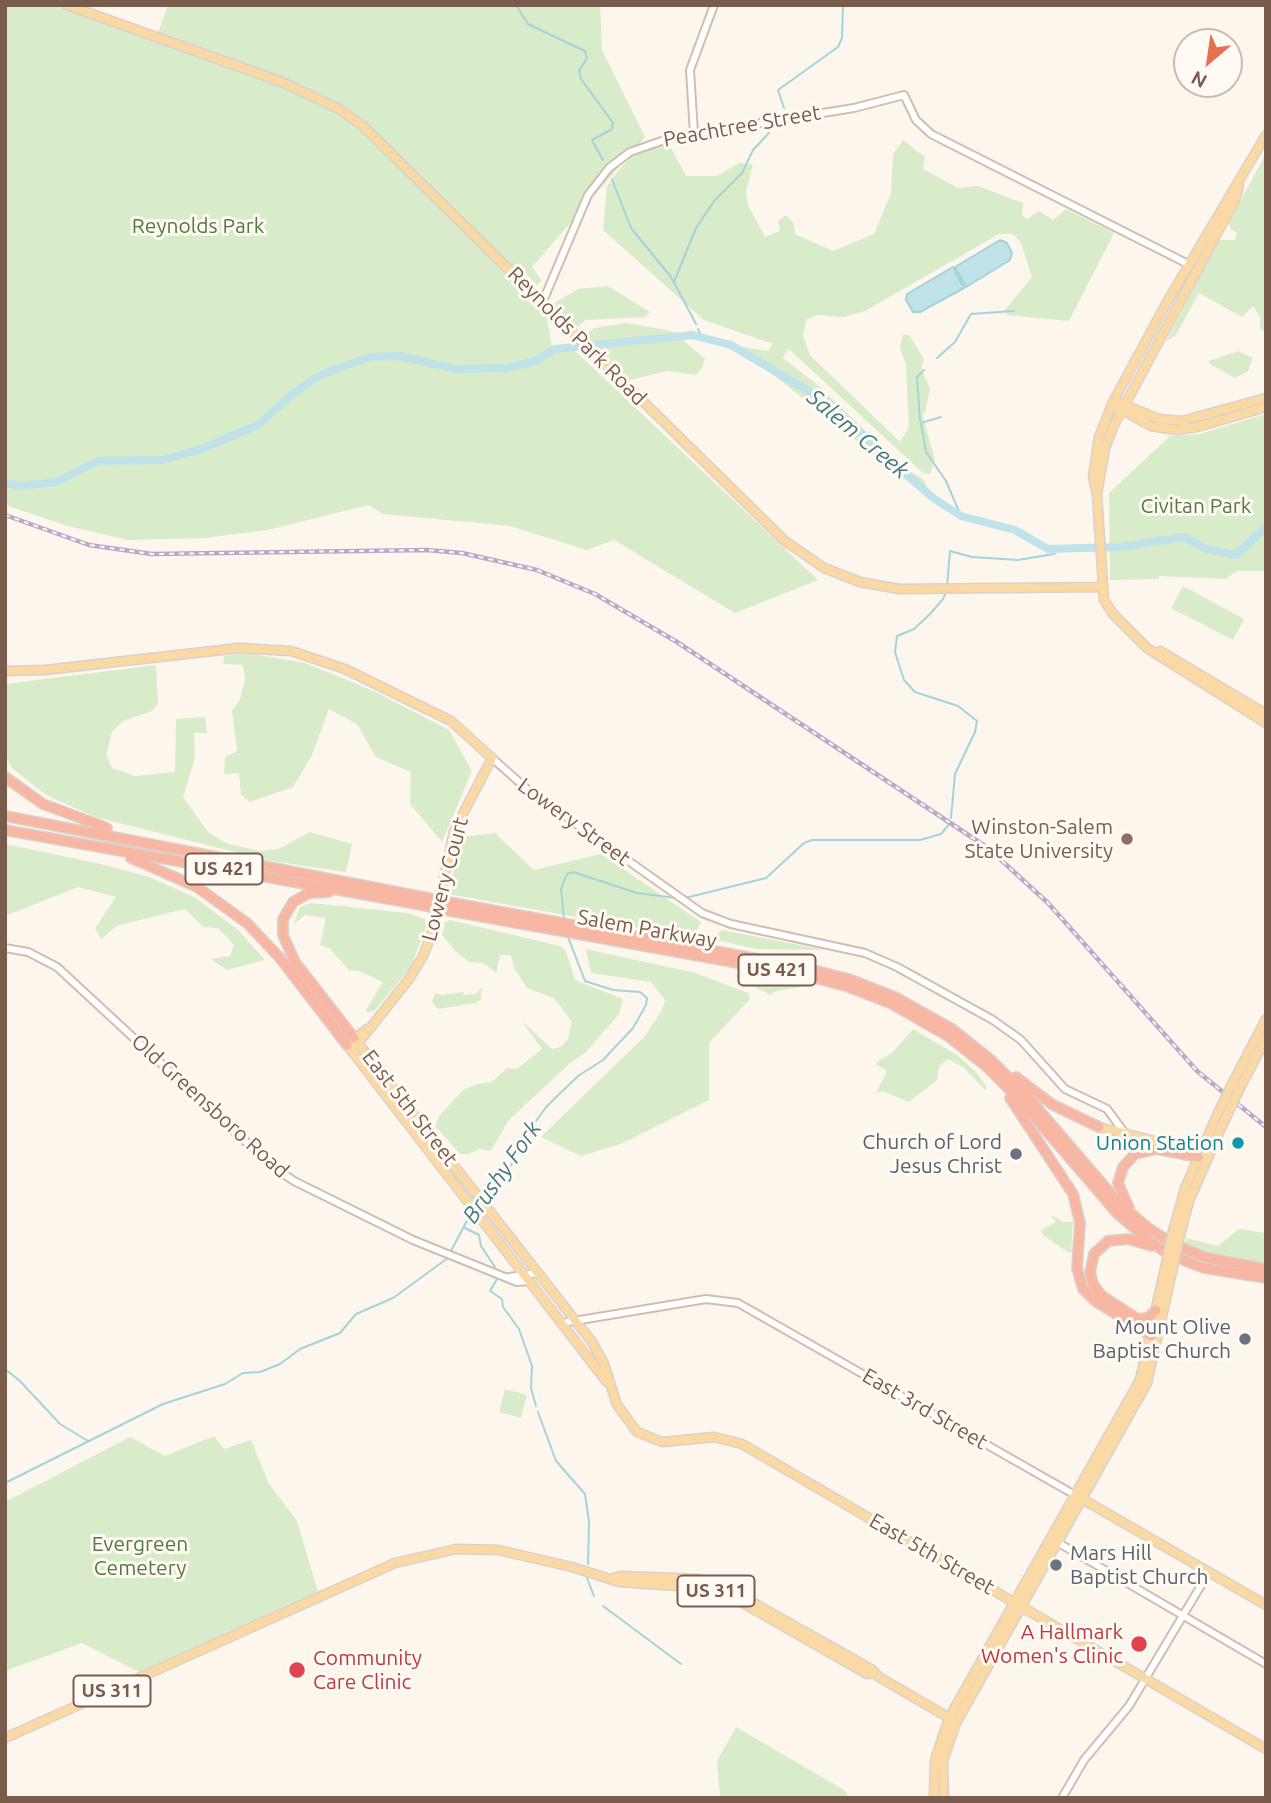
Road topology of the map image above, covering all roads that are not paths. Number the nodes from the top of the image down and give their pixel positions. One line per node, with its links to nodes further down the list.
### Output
1 (67, 5): 7 (main road, Reynolds Park Road)
2 (714, 5): 3 (street)
3 (694, 134): 6 (street, Peachtree Street); 7 (street, Peachtree Street)
4 (1266, 135): 5 (main road)
5 (1240, 182): 6 (main road); 8 (main road)
6 (1189, 265): 8 (main road); 10 (main road)
7 (542, 301): 14 (main road, Reynolds Park Road)
8 (1179, 304): 11 (main road)
9 (1266, 398): 11 (main road)
10 (1113, 402): 11 (main road); 13 (main road)
11 (1123, 408): 12 (main road); 13 (main road)
12 (1266, 408)
13 (1097, 495): 14 (main road)
14 (1103, 587): 16 (main road); 17 (main road)
15 (5, 671): 18 (main road, Lowery Street)
16 (1266, 714)
17 (1266, 723)
18 (492, 758): 30 (main road, Lowery Court); 34 (street, Lowery Street)
19 (5, 778): 22 (highway)
20 (5, 816): 22 (highway, Salem Parkway / US 421)
21 (5, 831): 23 (highway, Salem Parkway / US 421)
22 (156, 843): 25 (highway, Salem Parkway / US 421)
23 (103, 849): 24 (highway, Salem Parkway / US 421); 30 (highway)
24 (345, 891): 25 (highway, Salem Parkway / US 421); 30 (highway)
25 (422, 901): 26 (highway, Salem Parkway / US 421, bridge)
26 (595, 933): 31 (highway, Salem Parkway / US 421); 32 (highway, Salem Parkway / US 421)
27 (5, 948): 43 (street, Old Greensboro Road)
28 (1266, 1019): 33 (main road)
29 (1266, 1038): 33 (main road)
30 (353, 1045): 42 (main road, East 5th Street); 43 (main road, East 5th Street)
31 (978, 1049): 35 (highway); 38 (highway, Salem Parkway / US 421)
32 (986, 1066): 39 (highway, Salem Parkway / US 421); 49 (highway)
33 (1235, 1087): 37 (main road, bridge); 37 (main road, bridge)
34 (1109, 1112): 35 (street); 36 (street, Lowery Street)
35 (1099, 1127): 36 (main road)
36 (1132, 1136): 37 (main road)
37 (1202, 1155): 38 (highway); 41 (main road, bridge)
38 (1136, 1218): 40 (highway, Salem Parkway / US 421)
39 (1163, 1251): 44 (highway, Salem Parkway / US 421); 46 (highway)
40 (1266, 1269)
41 (1168, 1270): 45 (main road); 49 (main road)
42 (538, 1273): 43 (street, Old Greensboro Road); 47 (main road, East 5th Street)
43 (528, 1279): 48 (main road, East 5th Street)
44 (1266, 1280)
45 (1156, 1310): 46 (highway); 49 (main road)
46 (1137, 1319): 49 (highway)
47 (576, 1321): 48 (street, East 3rd Street); 50 (main road, East 5th Street); 51 (street, East 3rd Street)
48 (562, 1323): 50 (main road, East 5th Street)
49 (1154, 1334): 51 (main road)
50 (608, 1383): 57 (main road, East 5th Street)
51 (1078, 1496): 52 (main road); 53 (main road, East 3rd Street); 57 (main road)
52 (1057, 1542): 57 (main road); 59 (street)
53 (1209, 1572): 58 (main road, East 3rd Street); 59 (street)
54 (614, 1578): 55 (main road, US 311); 56 (main road, US 311); 64 (main road, US 311)
55 (699, 1579): 56 (main road); 61 (main road, US 311)
56 (663, 1586): 61 (main road, US 311)
57 (1017, 1604): 62 (main road, East 5th Street); 63 (main road)
58 (1266, 1605)
59 (1184, 1615): 60 (street); 62 (street)
60 (1266, 1664)
61 (872, 1673): 63 (main road, US 311)
62 (1146, 1679): 65 (main road, East 5th Street); 68 (street)
63 (953, 1720): 66 (main road); 67 (main road)
64 (5, 1738)
65 (1266, 1749)
66 (934, 1798)
67 (944, 1798)
68 (1062, 1798)

